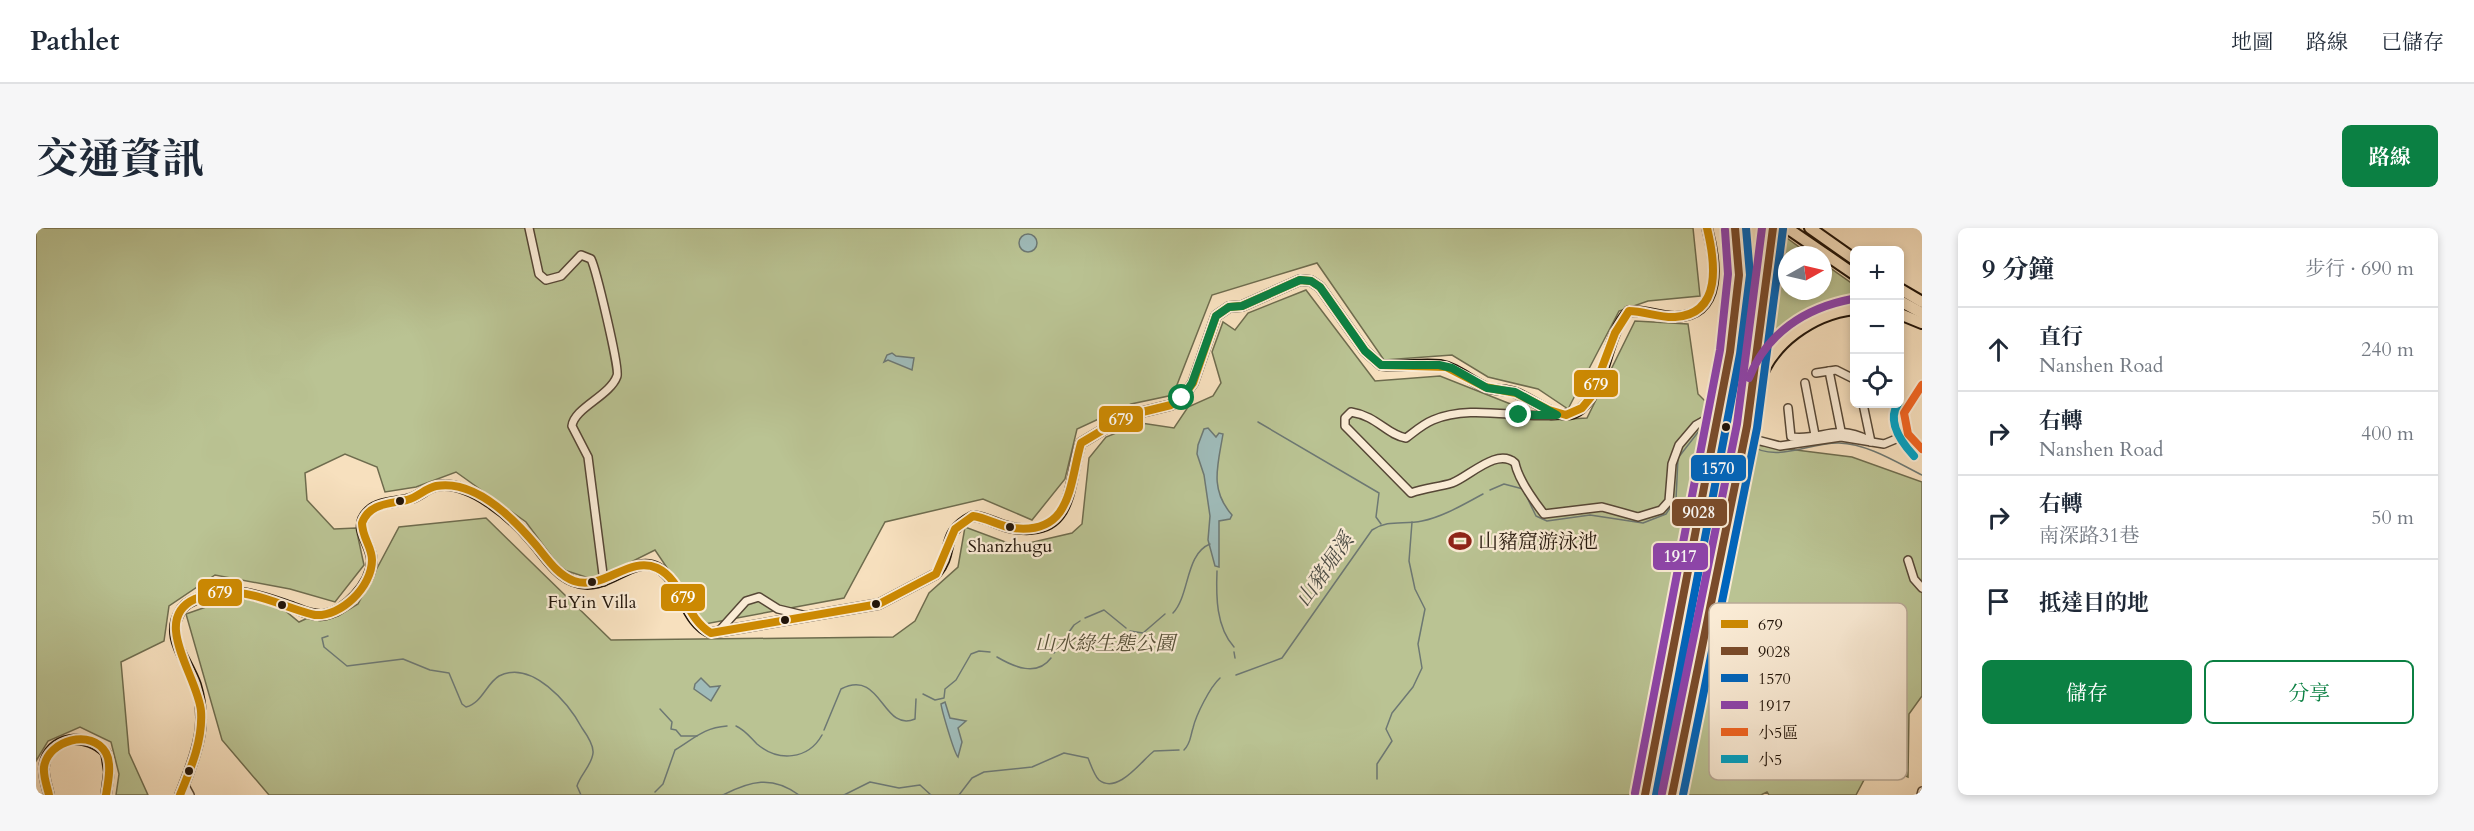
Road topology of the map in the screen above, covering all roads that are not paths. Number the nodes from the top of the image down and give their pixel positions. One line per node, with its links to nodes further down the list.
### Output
1 (529, 228): 37 (street)
2 (1707, 228): 25 (main road)
3 (1735, 228): 17 (highway)
4 (1755, 228): 17 (highway)
5 (1787, 228): 9 (highway)
6 (1810, 228): 8 (highway)
7 (1773, 231): 26 (highway)
8 (1850, 256)
9 (1850, 271)
10 (1904, 295): 12 (highway)
11 (1904, 297): 14 (highway)
12 (1922, 302)
13 (1850, 310): 26 (highway)
14 (1922, 313)
15 (1904, 316): 16 (highway)
16 (1922, 322)
17 (1730, 352): 33 (highway, bridge)
18 (1829, 371): 19 (street); 20 (street); 27 (street)
19 (1816, 373)
20 (1850, 376)
21 (1805, 383): 29 (street)
22 (1922, 385): 28 (street)
23 (1788, 408): 29 (street)
24 (1864, 408): 30 (street)
25 (1557, 415): 30 (street); 39 (main road)
26 (1747, 426): 34 (highway, bridge)
27 (1841, 431): 29 (street); 30 (street)
28 (1908, 434): 30 (street); 31 (street)
29 (1815, 435)
30 (1871, 442)
31 (1922, 449)
32 (1908, 560): 38 (street)
33 (1692, 561): 34 (highway); 35 (highway)
34 (1718, 566): 36 (highway)
35 (1688, 579)
36 (1715, 580)
37 (604, 582): 40 (main road); 41 (main road)
38 (1922, 588)
39 (809, 616): 40 (main road); 40 (street)
40 (718, 632)
41 (184, 784): 44 (main road); 45 (street)
42 (49, 795): 43 (main road)
43 (106, 795)
44 (180, 795)
45 (190, 795)

